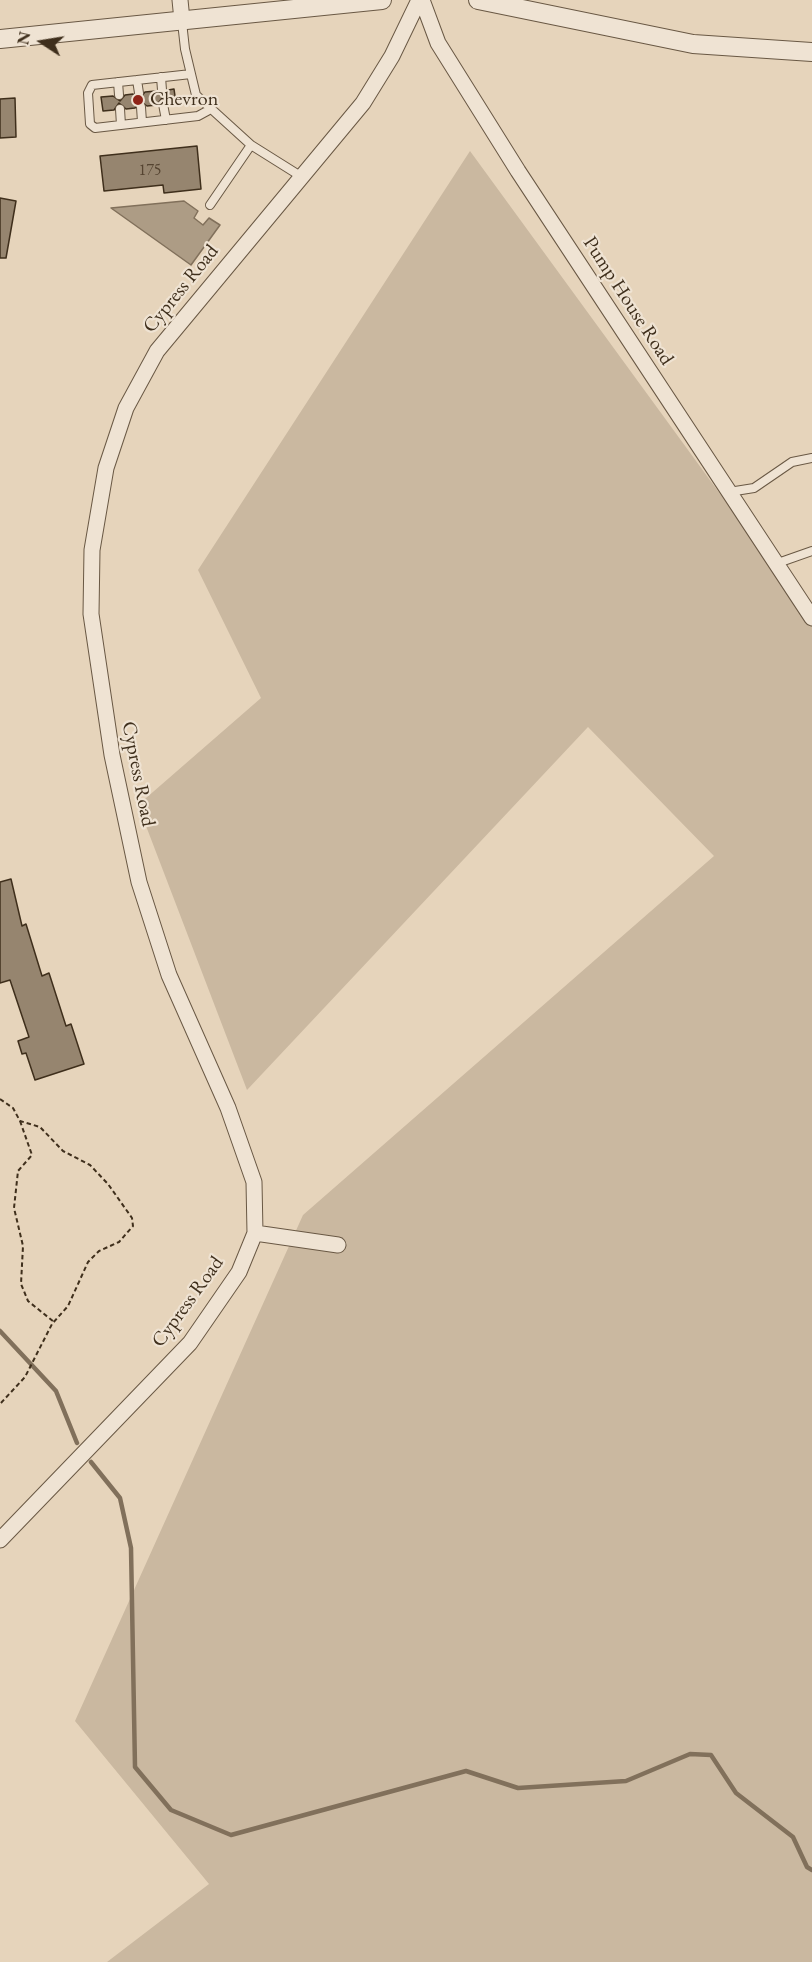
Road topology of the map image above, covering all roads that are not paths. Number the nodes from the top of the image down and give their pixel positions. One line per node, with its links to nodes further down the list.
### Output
1 (180, 0): 5 (street)
2 (381, 0): 5 (street)
3 (420, 0): 23 (street, Cypress Road); 26 (street, Pump House Road)
4 (478, 0): 7 (street)
5 (182, 20): 6 (street); 8 (lane)
6 (0, 39)
7 (812, 52)
8 (191, 74): 9 (lane); 18 (lane)
9 (161, 77): 10 (lane); 12 (lane)
10 (138, 80): 11 (lane); 13 (lane)
11 (118, 82): 14 (lane); 21 (lane)
12 (162, 90)
13 (139, 93)
14 (119, 95)
15 (163, 104): 19 (lane)
16 (141, 107): 20 (lane)
17 (120, 109): 21 (lane)
18 (210, 110): 19 (lane); 22 (lane)
19 (166, 120): 20 (lane)
20 (142, 122): 21 (lane)
21 (121, 125)
22 (251, 145): 23 (lane); 24 (lane)
23 (302, 177): 30 (street, Cypress Road)
24 (210, 205)
25 (812, 459): 26 (lane)
26 (728, 492): 28 (street, Pump House Road)
27 (812, 551): 28 (lane)
28 (775, 564): 29 (street, Pump House Road)
29 (812, 618)
30 (255, 1233): 31 (street); 32 (street, Cypress Road)
31 (338, 1245)
32 (0, 1540)

